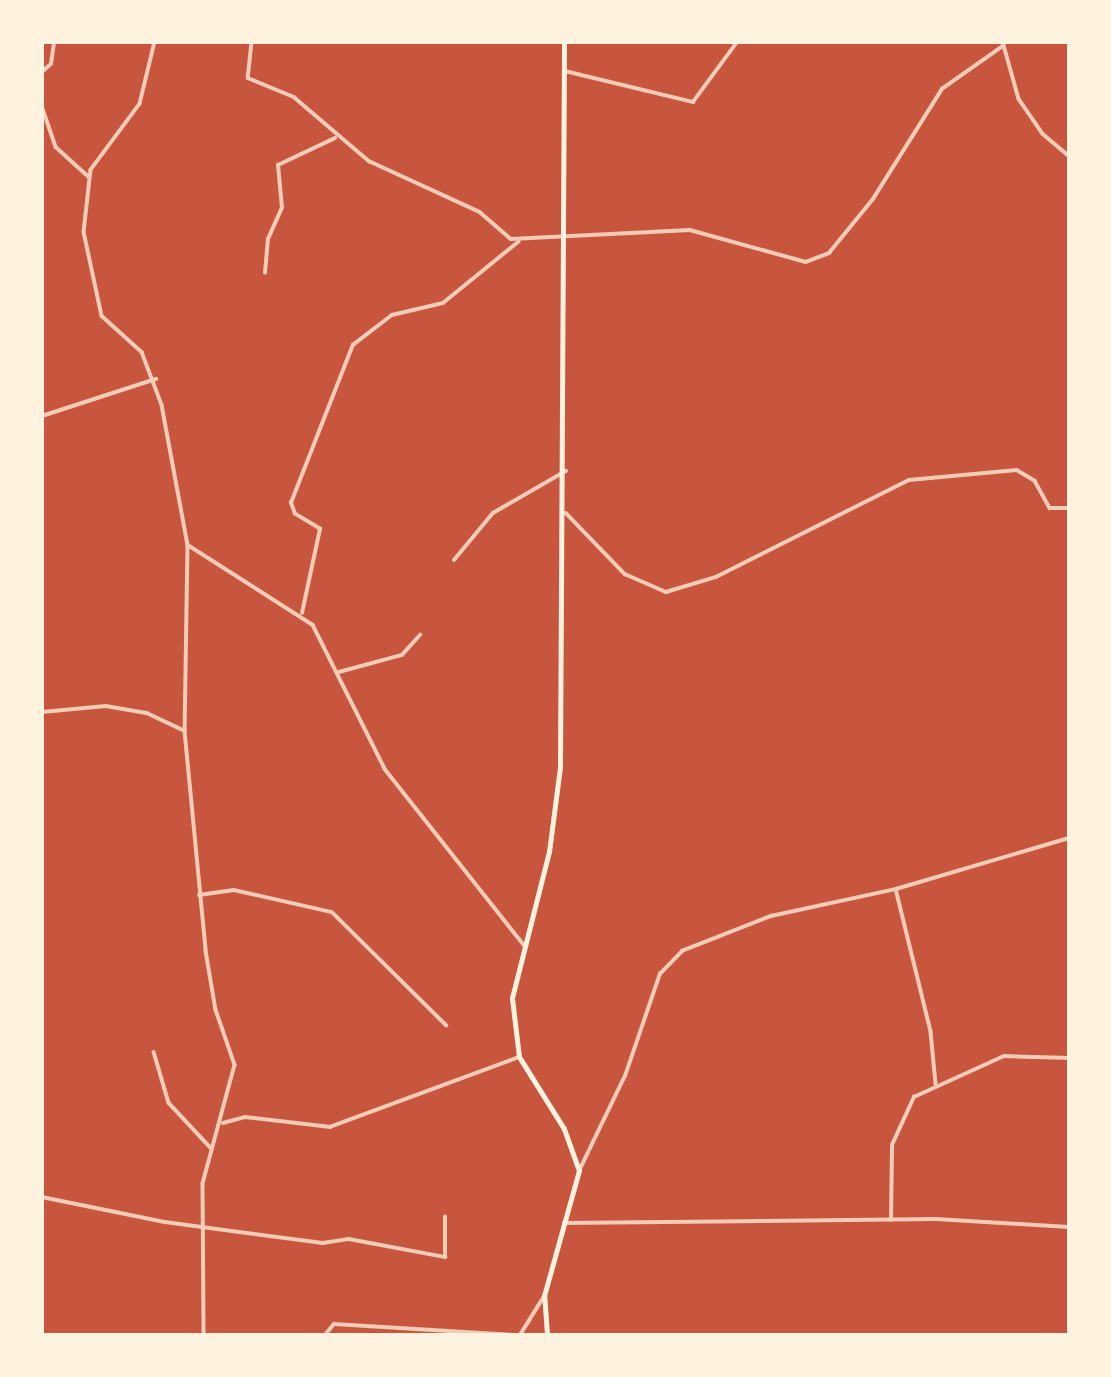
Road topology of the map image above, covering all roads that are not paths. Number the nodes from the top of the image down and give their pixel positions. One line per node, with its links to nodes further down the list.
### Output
1 (54, 42): 8 (street)
2 (155, 42): 12 (street)
3 (252, 42): 10 (street)
4 (564, 42): 7 (main road)
5 (737, 42): 7 (street)
6 (1003, 44): 11 (street); 13 (street)
7 (565, 71): 13 (main road)
8 (42, 72)
9 (42, 106): 12 (street)
10 (335, 138): 14 (street); 15 (street)
11 (1069, 156)
12 (89, 177): 16 (street)
13 (565, 236): 14 (street); 18 (main road)
14 (519, 241): 23 (street)
15 (265, 273)
16 (156, 379): 17 (street); 21 (street)
17 (42, 416)
18 (566, 471): 20 (main road); 22 (street)
19 (1069, 508): 20 (street)
20 (566, 513): 31 (main road)
21 (188, 545): 23 (street); 27 (street)
22 (454, 560)
23 (302, 613): 25 (street)
24 (421, 635): 25 (street)
25 (339, 672): 31 (street)
26 (42, 712): 27 (street)
27 (185, 731): 30 (street)
28 (1069, 838): 29 (street)
29 (896, 888): 36 (street); 39 (street)
30 (199, 895): 32 (street); 37 (street)
31 (524, 945): 34 (main road)
32 (446, 1025)
33 (153, 1052): 38 (street)
34 (519, 1057): 37 (street); 39 (main road)
35 (1069, 1058): 36 (street)
36 (936, 1084): 42 (street)
37 (223, 1123): 38 (street)
38 (210, 1147): 45 (street)
39 (579, 1171): 43 (main road)
40 (42, 1197): 45 (street)
41 (445, 1217): 45 (street)
42 (891, 1220): 43 (street); 44 (street)
43 (562, 1223): 46 (main road)
44 (1069, 1227)
45 (204, 1228): 47 (street)
46 (544, 1296): 50 (street); 51 (main road)
47 (204, 1335)
48 (325, 1335): 49 (street)
49 (514, 1335)
50 (520, 1335)
51 (547, 1335)

